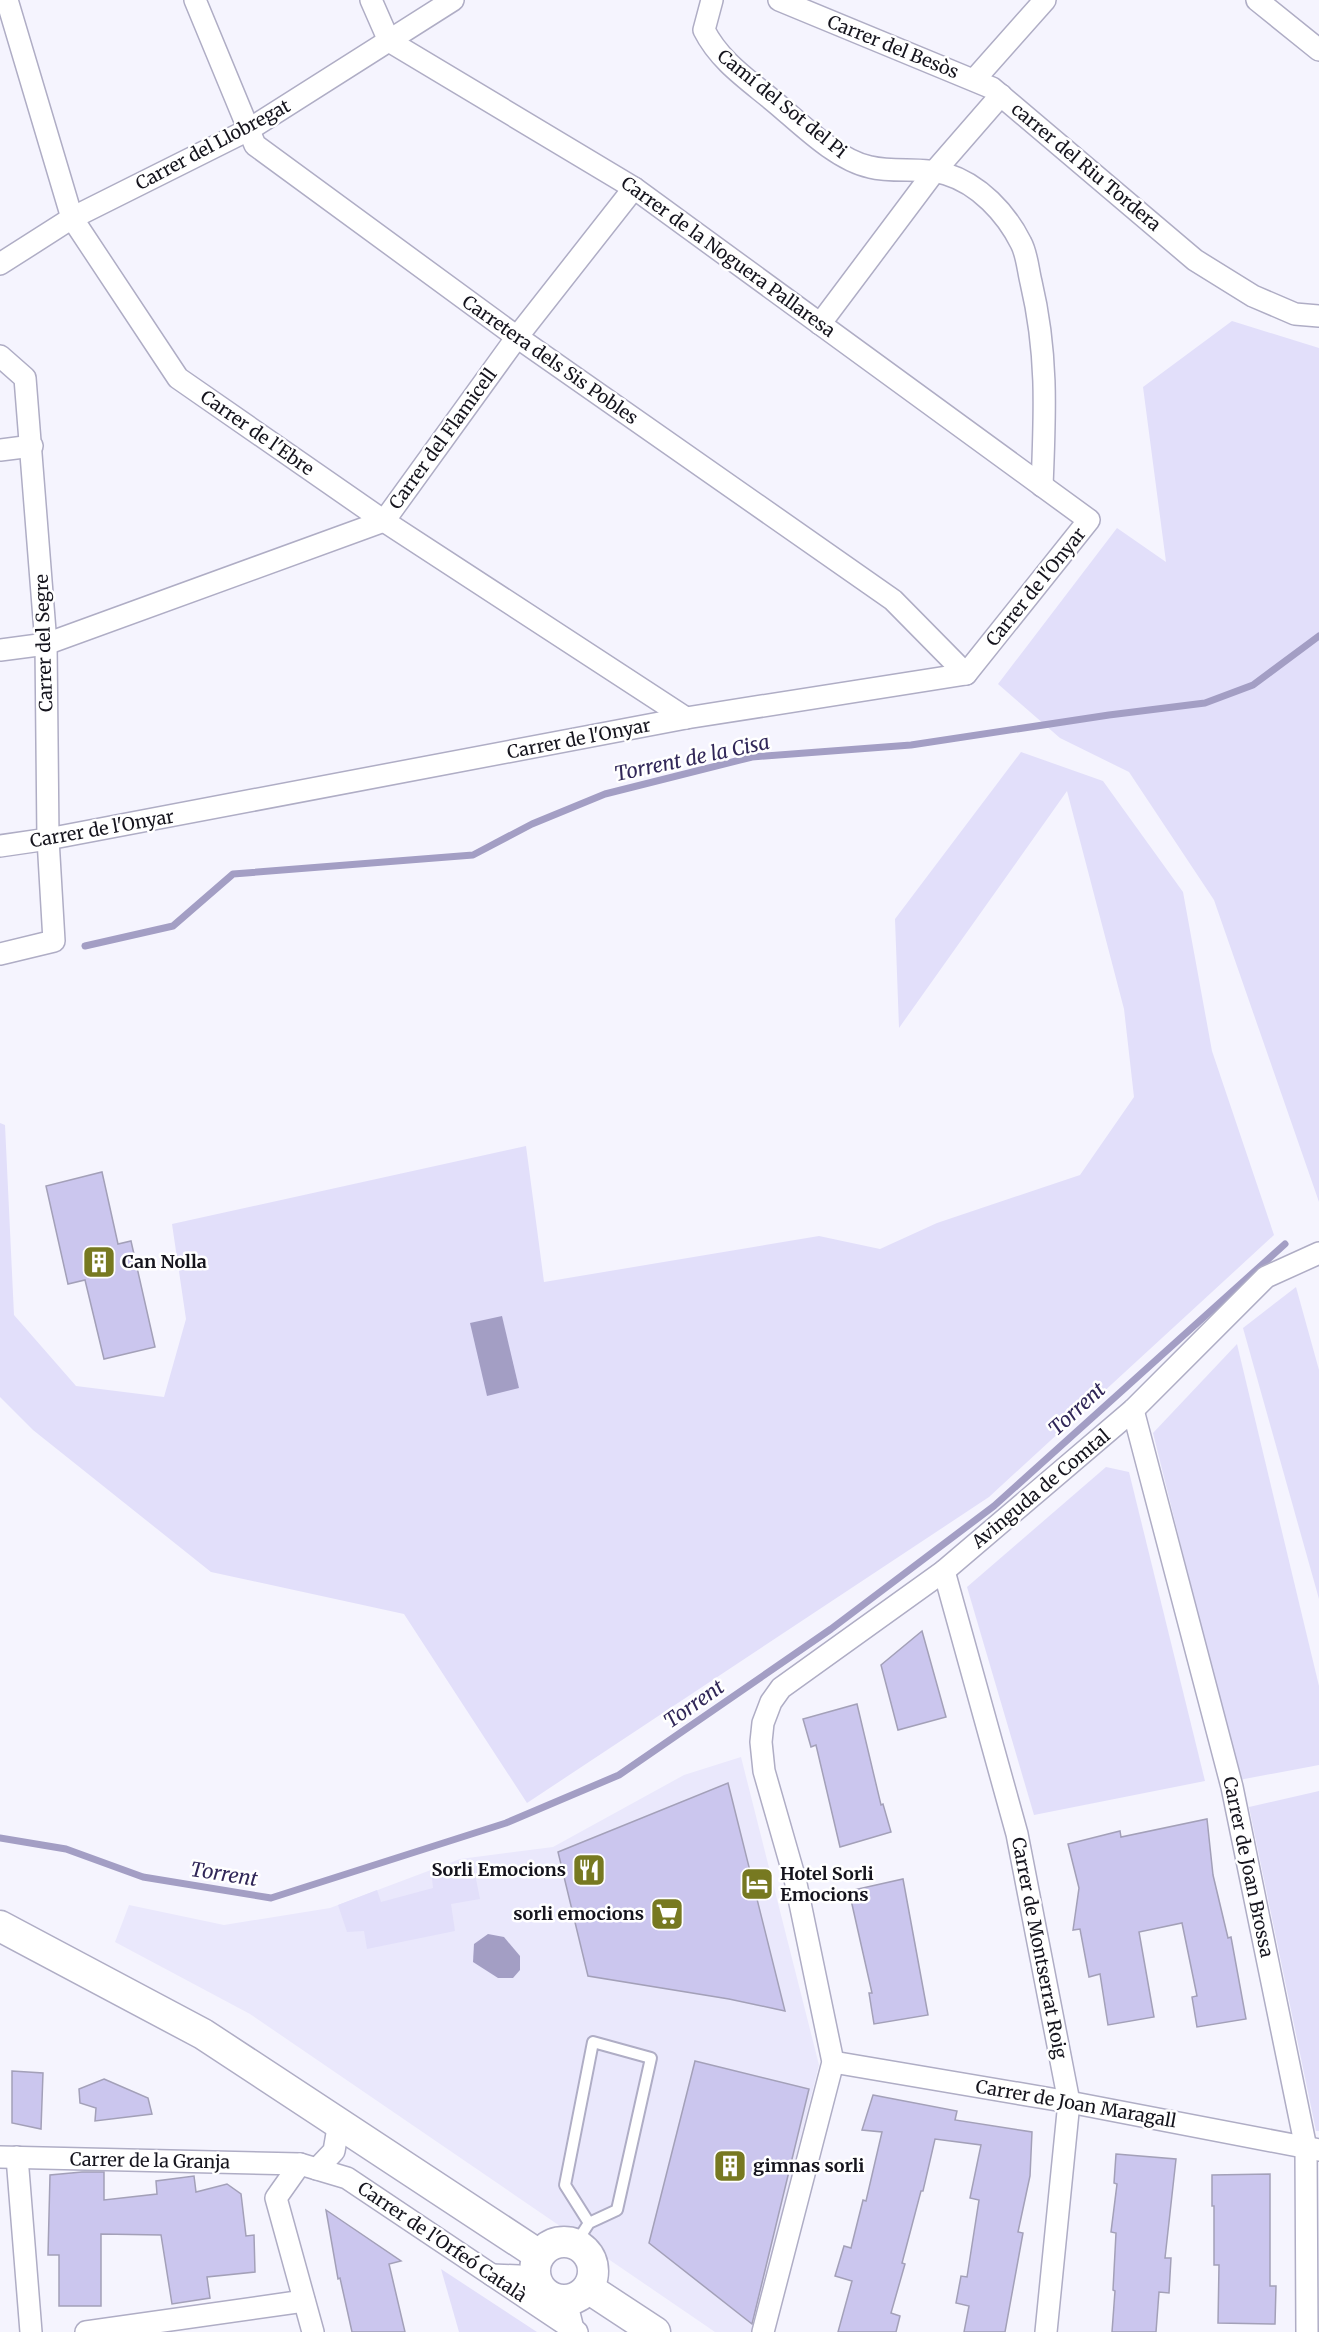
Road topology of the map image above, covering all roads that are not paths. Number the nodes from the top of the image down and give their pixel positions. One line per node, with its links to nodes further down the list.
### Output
1 (8, 0): 16 (street, Carrer de l'Ebre)
2 (195, 0): 13 (street, Carretera dels Sis Pobles)
3 (371, 0): 9 (street)
4 (453, 0): 9 (street, Carrer del Llobregat)
5 (712, 0): 14 (street, Camí del Sot del Pi)
6 (779, 0): 11 (street, Carrer del Besòs)
7 (1045, 0): 11 (street)
8 (1257, 0): 10 (street)
9 (389, 41): 13 (street, Carrer del Llobregat); 15 (street, Carrer de la Noguera Pallaresa)
10 (1318, 49)
11 (974, 80): 12 (street, carrer del Riu Tordera)
12 (1000, 94): 14 (street); 18 (street, carrer del Riu Tordera)
13 (248, 130): 16 (street, Carrer del Llobregat); 20 (street, Carretera dels Sis Pobles)
14 (934, 172): 19 (street); 24 (street, Camí del Sot del Pi)
15 (634, 188): 19 (street, Carrer de la Noguera Pallaresa); 20 (street, Carrer del Flamicell)
16 (72, 218): 17 (street, Carrer del Llobregat); 26 (street, Carrer de l'Ebre)
17 (0, 264)
18 (1319, 316)
19 (820, 324): 24 (street, Carrer de la Noguera Pallaresa)
20 (517, 337): 26 (street, Carrer del Flamicell); 29 (street, Carretera dels Sis Pobles)
21 (0, 356): 22 (street, Carrer del Segre)
22 (32, 446): 23 (street); 27 (street, Carrer del Segre)
23 (0, 450)
24 (1042, 486): 25 (street, Carrer de la Noguera Pallaresa)
25 (1089, 520): 29 (street, Carrer de l'Onyar)
26 (384, 521): 27 (street, Carrer del Flamicell); 30 (street, Carrer de l'Ebre)
27 (46, 644): 28 (street, Carrer del Flamicell); 31 (street, Carrer del Segre)
28 (0, 650)
29 (966, 674): 30 (street, Carrer de l'Onyar)
30 (686, 718): 31 (street, Carrer de l'Onyar)
31 (48, 839): 32 (street, Carrer de l'Onyar); 33 (street, Carrer del Segre)
32 (0, 846)
33 (0, 954)
34 (1319, 1253): 35 (street, Avinguda de Comtal)
35 (1133, 1410): 36 (street, Avinguda de Comtal); 41 (street, Carrer de Joan Brossa)
36 (944, 1571): 38 (street, Avinguda de Comtal); 39 (street, Carrer de Montserrat Roig)
37 (0, 1926): 40 (street)
38 (832, 2062): 39 (street, Carrer de Joan Maragall); 54 (street)
39 (1069, 2102): 41 (street, Carrer de Joan Maragall); 55 (street, Carrer de Montserrat Roig)
40 (339, 2122): 43 (street); 45 (street)
41 (1312, 2149): 56 (street, Carrer de Joan Brossa)
42 (8, 2157): 43 (street, Carrer de la Granja); 50 (street)
43 (309, 2167): 46 (street, Carrer de l'Orfeó Català); 48 (street)
44 (582, 2233): 44 (lane); 45 (street); 47 (street)
45 (537, 2268): 46 (street); 47 (street)
46 (491, 2275): 49 (street, Carrer de l'Orfeó Català)
47 (577, 2294): 49 (street); 53 (street)
48 (304, 2301): 51 (street); 52 (street)
49 (575, 2331)
50 (31, 2332)
51 (86, 2332)
52 (313, 2332)
53 (655, 2332)
54 (763, 2332)
55 (1046, 2332)
56 (1307, 2332)

